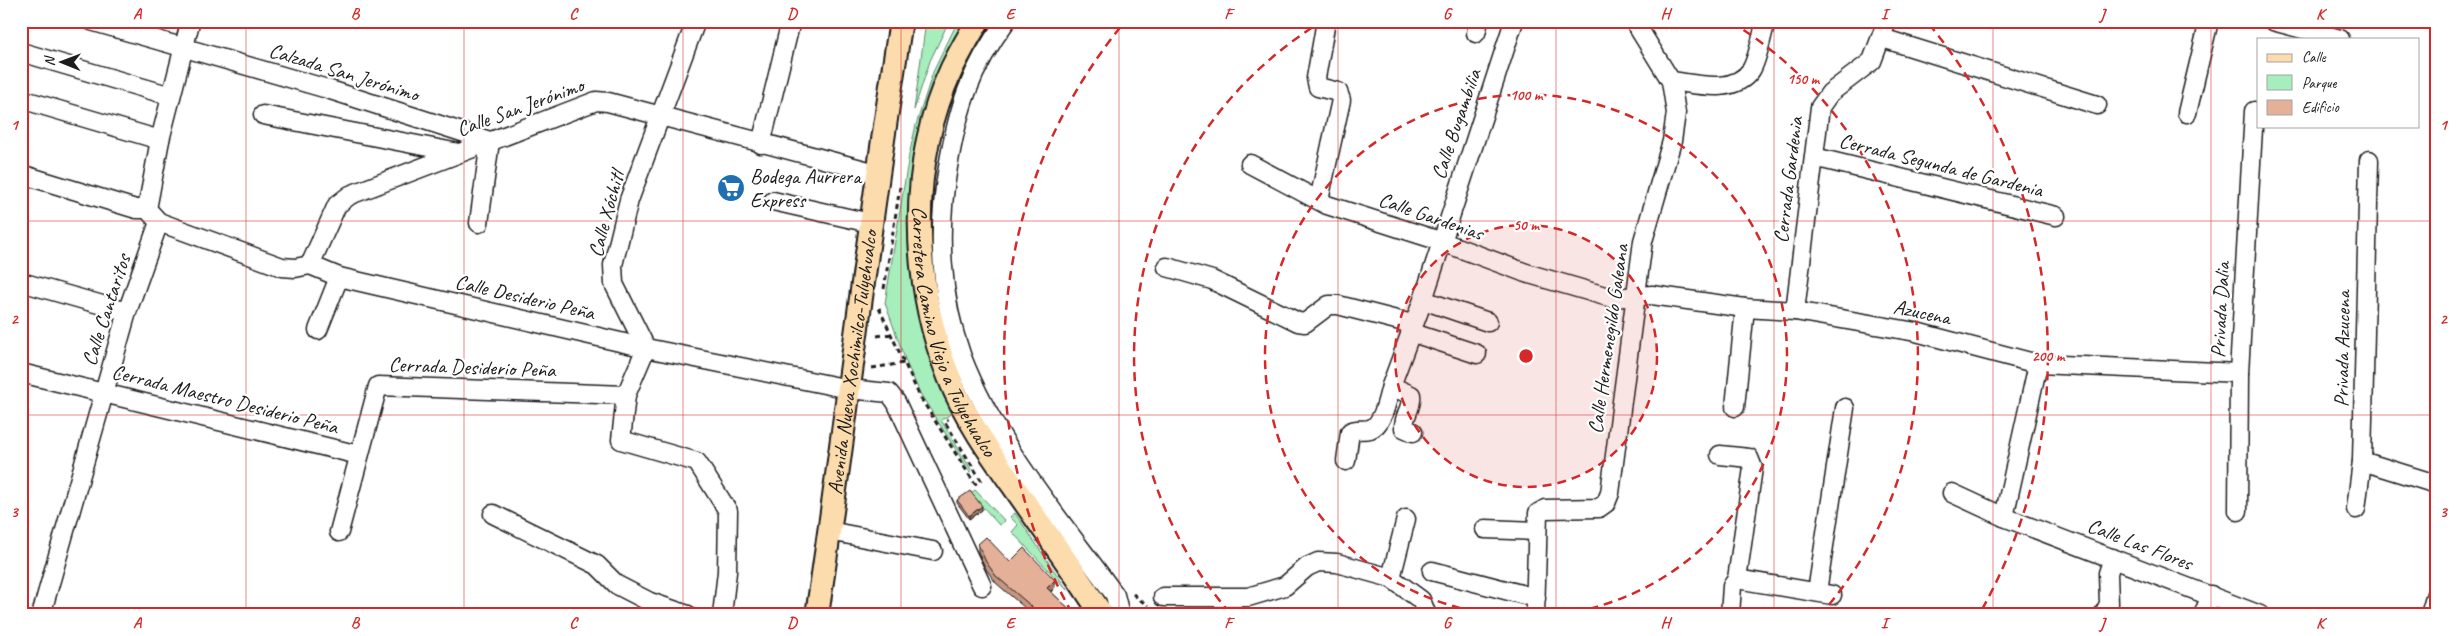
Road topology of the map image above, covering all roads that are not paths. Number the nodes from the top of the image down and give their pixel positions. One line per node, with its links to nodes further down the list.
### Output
1 (91, 21): 16 (street, Calzada San Jerónimo)
2 (696, 21): 25 (street, Calle Xóchitl)
3 (791, 21): 28 (street)
4 (901, 21): 33 (main road, Avenida Nueva Xochimilco-Tulyehualco)
5 (978, 21): 92 (main road, Carretera Camino Viejo a Tulyehualco)
6 (1006, 21): 92 (street)
7 (1326, 21): 35 (street)
8 (1514, 21): 42 (street, Calle Bugambilia)
9 (1634, 21): 18 (street, Calle Hermenegildo Galeana)
10 (1766, 21): 18 (street)
11 (2209, 21): 23 (street)
12 (2272, 21): 15 (street)
13 (190, 23): 16 (street)
14 (1885, 30): 21 (street); 30 (street, Cerrada Gardenia)
15 (2336, 38)
16 (184, 47): 19 (street); 27 (street, Calzada San Jerónimo)
17 (21, 52): 19 (street)
18 (1671, 81): 47 (street, Calle Hermenegildo Galeana)
19 (171, 96): 26 (street)
20 (21, 99): 26 (street)
21 (2097, 105)
22 (2254, 111): 59 (street, Privada Dalia)
23 (2187, 113)
24 (263, 115): 29 (street)
25 (662, 117): 27 (street, Calle San Jerónimo); 28 (street, Calle San Jerónimo); 55 (street, Calle Xóchitl)
26 (160, 140): 37 (street)
27 (490, 141): 29 (street, Calle San Jerónimo); 40 (street)
28 (761, 144): 33 (street, Calle San Jerónimo)
29 (459, 153): 43 (street, Calle San Jerónimo)
30 (1814, 157): 38 (street, Cerrada Segunda de Gardenia); 50 (street, Cerrada Gardenia)
31 (2369, 160): 70 (street, Privada Azucena)
32 (1250, 164): 35 (street, Calle Gardenias)
33 (876, 173): 41 (main road, Avenida Nueva Xochimilco-Tulyehualco)
34 (21, 174): 37 (street)
35 (1319, 200): 42 (street, Calle Gardenias)
36 (773, 201): 41 (street)
37 (147, 209): 39 (street)
38 (2056, 216)
39 (159, 222): 43 (street, Calle Desiderio Peña); 51 (street, Calle Cantaritos)
40 (479, 223)
41 (870, 223): 61 (main road, Avenida Nueva Xochimilco-Tulyehualco)
42 (1440, 241): 47 (street, Calle Gardenias); 48 (street)
43 (310, 265): 45 (street, Calle Desiderio Peña)
44 (1167, 267): 53 (street)
45 (339, 277): 54 (street); 55 (street, Calle Desiderio Peña)
46 (21, 282): 51 (street)
47 (1636, 297): 49 (street, Calle Gardenias); 80 (street, Calle Hermenegildo Galeana)
48 (1423, 300): 52 (street); 53 (street)
49 (1745, 308): 50 (street, Calle Gardenias); 64 (street)
50 (1795, 311): 57 (street, Azucena)
51 (127, 312): 62 (street, Calle Cantaritos)
52 (1488, 322)
53 (1411, 328): 56 (street); 60 (street)
54 (318, 330)
55 (646, 348): 61 (street, Calle Desiderio Peña); 63 (street)
56 (1477, 354)
57 (2038, 364): 59 (street, Azucena); 76 (street)
58 (21, 373): 62 (street, Cerrada Maestro Desiderio Peña)
59 (2239, 373): 74 (street, Privada Dalia)
60 (1391, 386): 66 (street); 69 (street)
61 (859, 390): 79 (main road, Avenida Nueva Xochimilco-Tulyehualco); 87 (street, Calle Desiderio Peña)
62 (103, 392): 67 (street, Cerrada Maestro Desiderio Peña); 93 (street, Calle Cantaritos)
63 (626, 395): 67 (street, Cerrada Desiderio Peña); 95 (street)
64 (1734, 407)
65 (1845, 408): 86 (street)
66 (1414, 432)
67 (359, 455): 81 (street, Cerrada Desiderio Peña)
68 (1720, 455): 86 (street)
69 (1346, 461)
70 (2362, 461): 71 (street); 73 (street, Privada Azucena)
71 (2436, 484)
72 (1952, 493): 76 (street, Calle Las Flores)
73 (2356, 509)
74 (2238, 511)
75 (493, 514): 94 (street)
76 (2004, 517): 83 (street, Calle Las Flores)
77 (1406, 519): 85 (street)
78 (1486, 529): 80 (street)
79 (829, 531): 82 (street); 96 (main road, Avenida Nueva Xochimilco-Tulyehualco)
80 (1536, 531): 91 (street, Calle Hermenegildo Galeana)
81 (339, 532)
82 (933, 551)
83 (2113, 558): 89 (street, Calle Las Flores); 99 (street)
84 (1432, 571): 91 (street)
85 (1391, 578): 90 (street); 97 (street)
86 (1734, 583): 98 (street)
87 (982, 586)
88 (2436, 594): 102 (street)
89 (2211, 595): 100 (street); 101 (street, Calle Las Flores)
90 (1163, 597)
91 (1535, 606)
92 (1113, 611)
93 (41, 615)
94 (688, 615)
95 (722, 615)
96 (816, 615)
97 (1427, 615)
98 (1730, 615)
99 (2103, 615)
100 (2203, 615)
101 (2260, 615)
102 (2430, 615)

